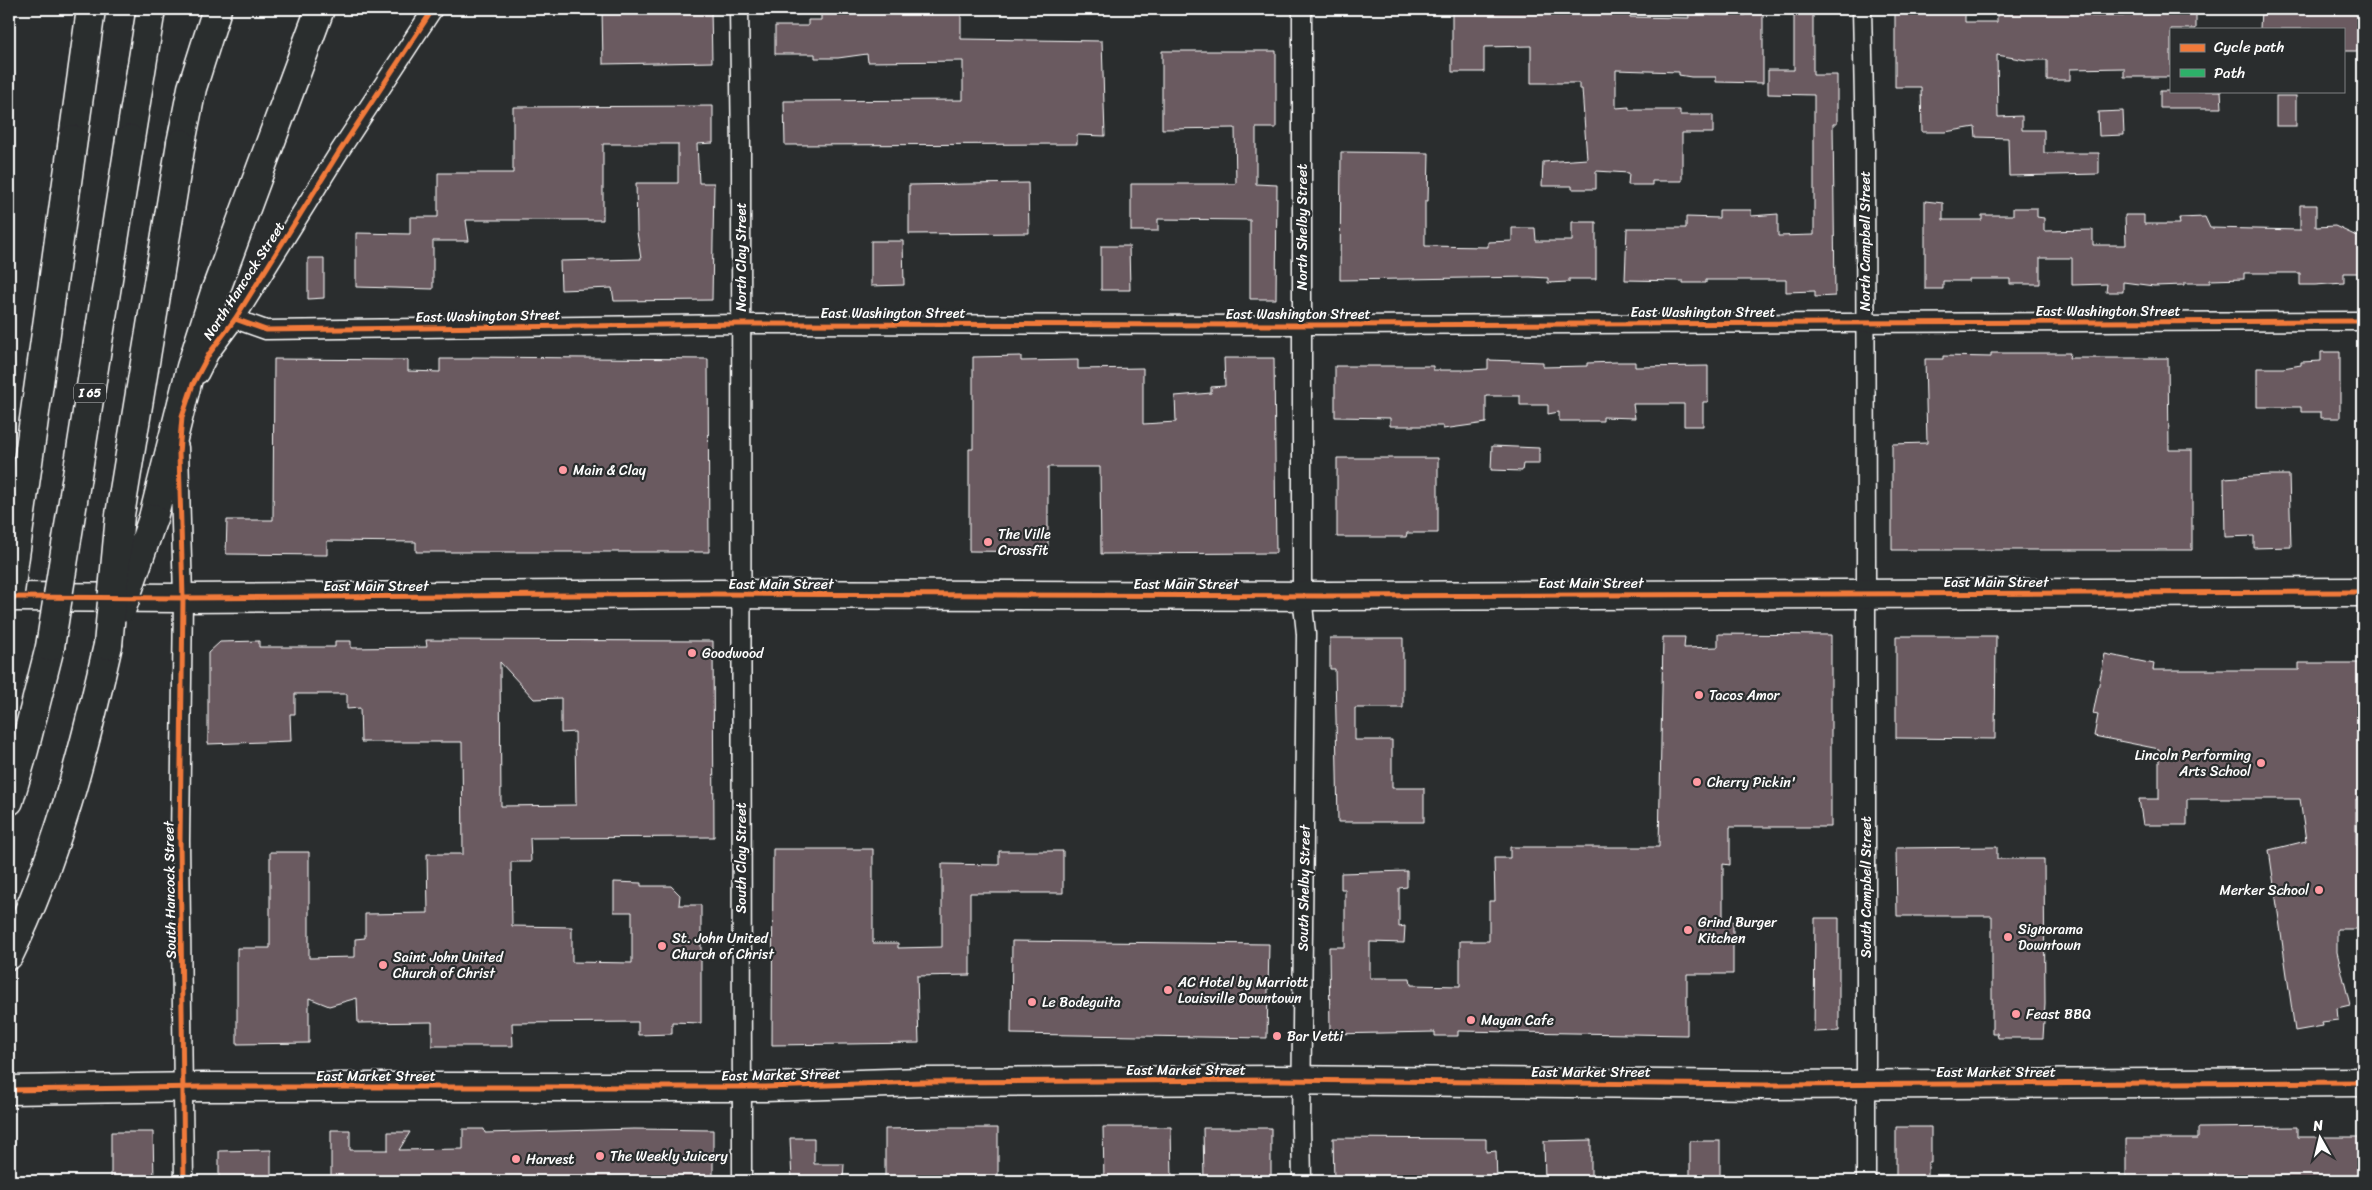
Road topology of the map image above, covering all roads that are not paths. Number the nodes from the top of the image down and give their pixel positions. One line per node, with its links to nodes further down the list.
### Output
1 (91, 9): 18 (main road, bridge)
2 (150, 9): 21 (main road, I 65, bridge)
3 (217, 9): 20 (main road, bridge)
4 (320, 9): 20 (main road, bridge)
5 (432, 9): 9 (street, North Hancock Street)
6 (739, 9): 12 (street, North Clay Street)
7 (1302, 9): 13 (street, North Shelby Street)
8 (1862, 9): 11 (street, North Campbell Street)
9 (235, 320): 12 (street, East Washington Street); 19 (street, North Hancock Street)
10 (2363, 321): 11 (street, East Washington Street)
11 (1865, 323): 13 (street, East Washington Street); 15 (street, North Campbell Street)
12 (741, 324): 13 (street, East Washington Street); 16 (street, North Clay Street)
13 (1302, 325): 17 (street, North Shelby Street)
14 (2363, 592): 15 (main road, East Main Street)
15 (1866, 593): 17 (main road, East Main Street); 25 (street, South Campbell Street)
16 (740, 595): 17 (main road, East Main Street); 19 (main road, East Main Street); 26 (street, South Clay Street)
17 (1302, 595): 23 (street, South Shelby Street)
18 (9, 598): 19 (main road, East Main Street)
19 (183, 598): 27 (street, South Hancock Street)
20 (108, 645): 22 (main road)
21 (9, 801)
22 (9, 954)
23 (1302, 1081): 25 (main road, East Market Street); 26 (main road, East Market Street); 31 (street, South Shelby Street)
24 (2363, 1082): 25 (main road, East Market Street)
25 (1865, 1084): 32 (street, South Campbell Street)
26 (742, 1087): 27 (main road, East Market Street); 30 (street, South Clay Street)
27 (184, 1088): 28 (main road, East Market Street); 29 (street, South Hancock Street)
28 (9, 1090)
29 (184, 1181)
30 (742, 1181)
31 (1302, 1181)
32 (1866, 1181)

